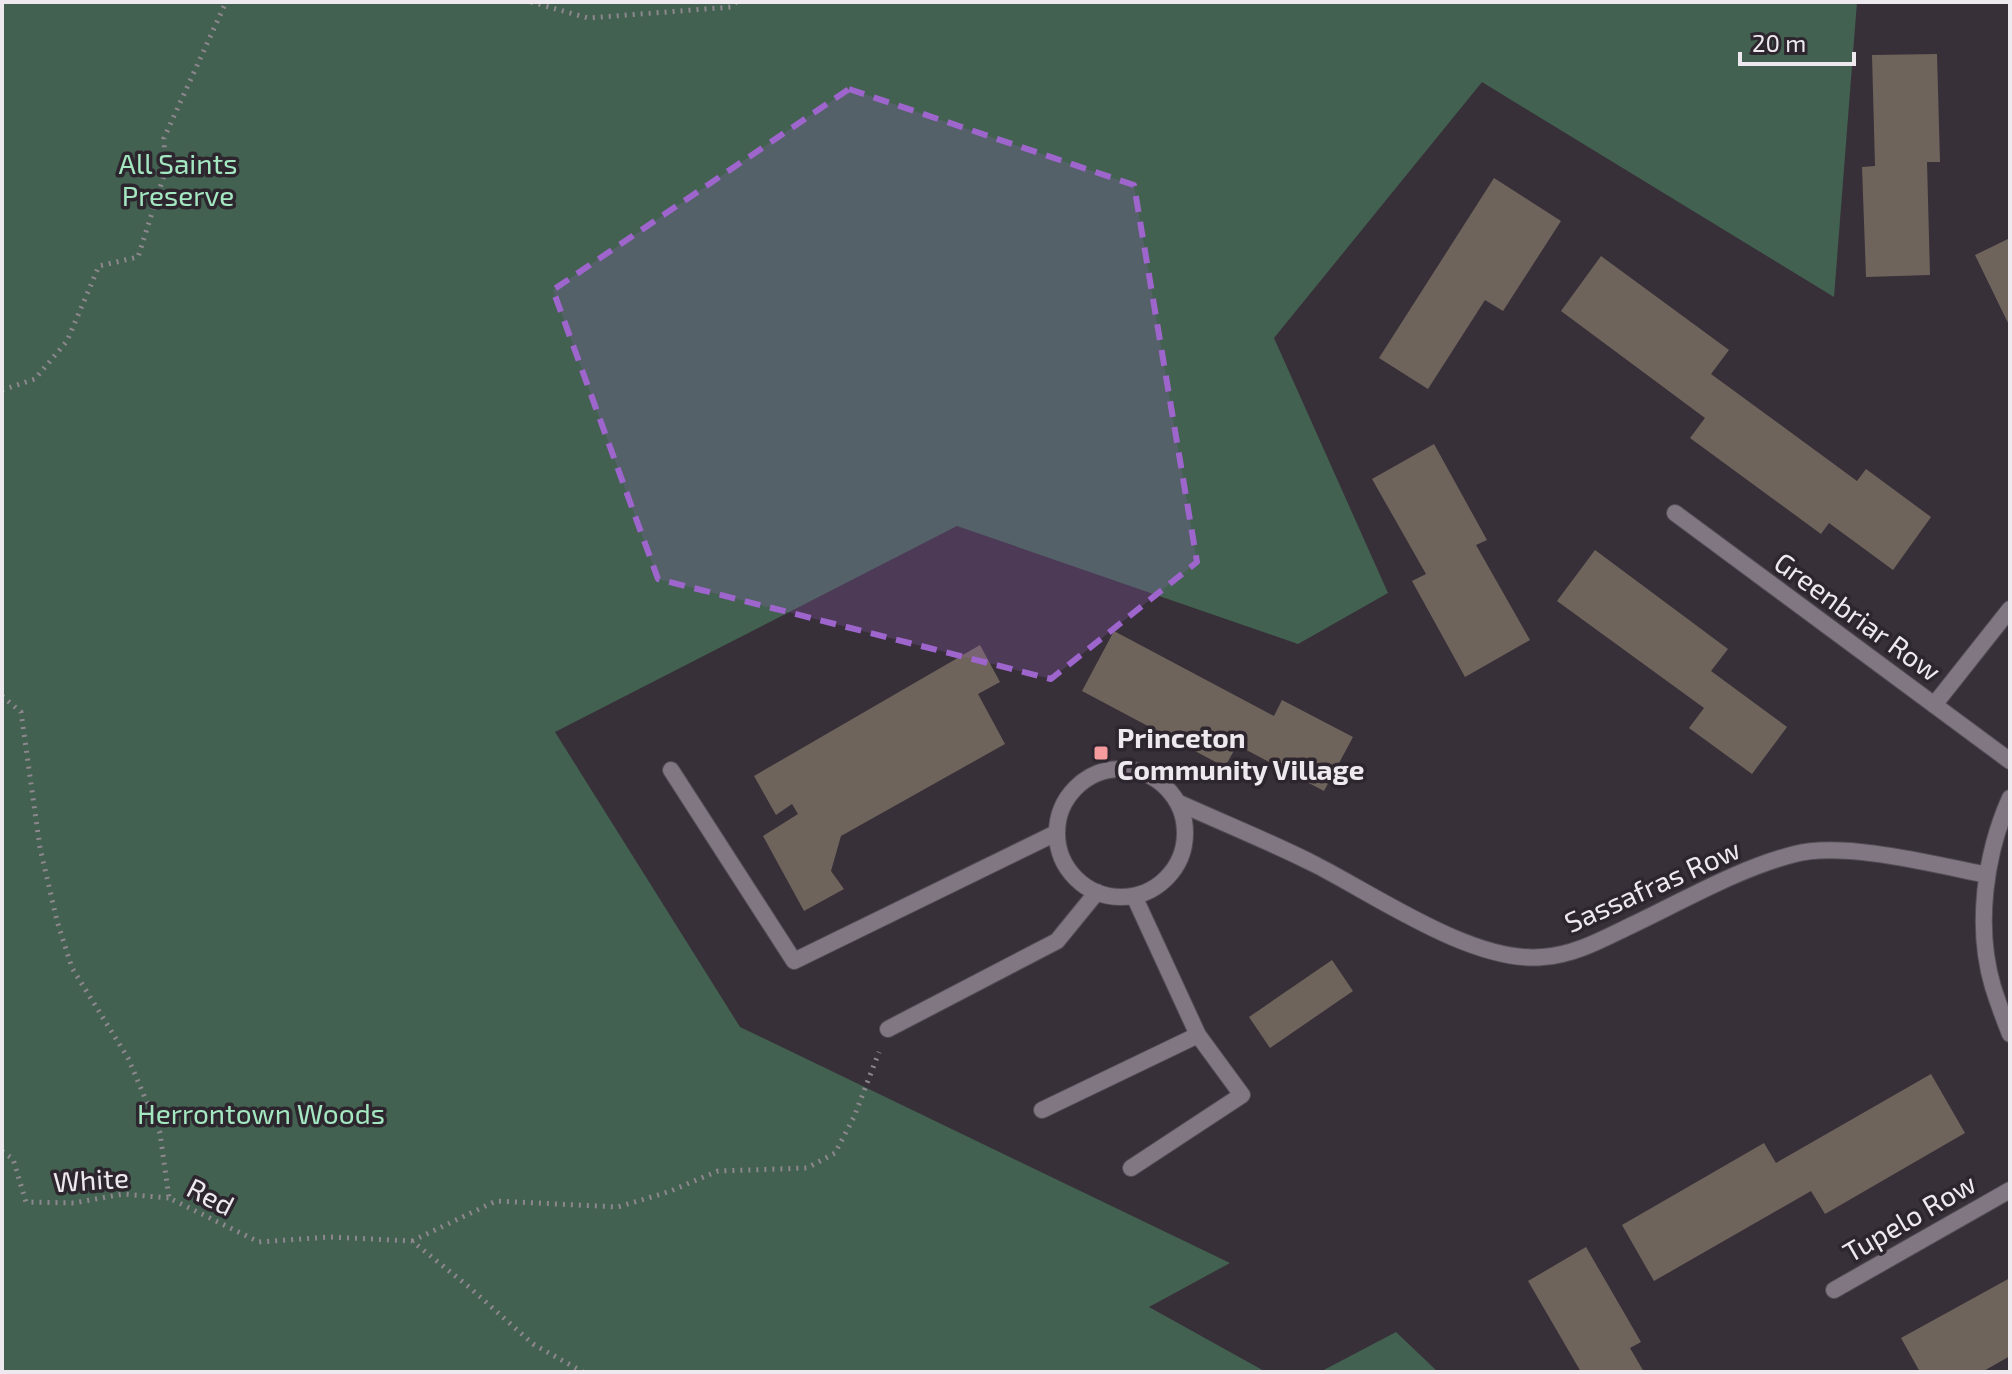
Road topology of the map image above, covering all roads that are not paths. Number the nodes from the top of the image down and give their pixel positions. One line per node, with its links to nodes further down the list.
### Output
1 (1675, 513): 3 (lane, Greenbriar Row)
2 (2010, 609): 3 (lane)
3 (1934, 705): 4 (lane, Greenbriar Row)
4 (2010, 761)
5 (671, 770): 8 (lane)
6 (2010, 798): 9 (lane)
7 (1177, 802): 8 (lane); 9 (lane, Sassafras Row); 11 (lane)
8 (1056, 833): 10 (lane)
9 (1987, 875): 13 (lane)
10 (1097, 892): 11 (lane); 12 (lane)
11 (1134, 896): 14 (lane)
12 (888, 1029)
13 (2010, 1034)
14 (1198, 1035): 15 (lane); 16 (lane)
15 (1042, 1110)
16 (1131, 1168)
17 (2010, 1190): 18 (lane, Tupelo Row)
18 (1834, 1290)

